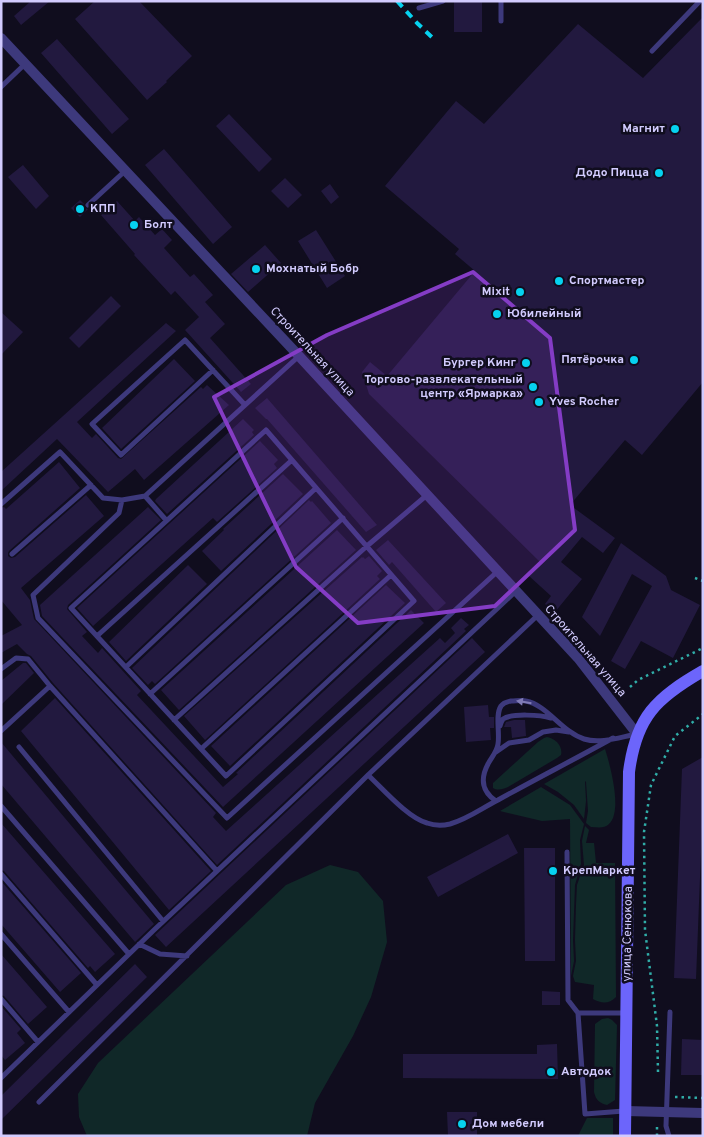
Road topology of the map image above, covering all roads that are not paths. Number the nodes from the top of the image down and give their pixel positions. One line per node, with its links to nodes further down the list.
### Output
1 (443, 1): 4 (lane)
2 (501, 1): 5 (lane)
3 (700, 1): 7 (lane)
4 (418, 8)
5 (500, 21)
6 (1, 38): 8 (street, Строительная улица)
7 (652, 51)
8 (26, 64): 9 (lane); 10 (street, Строительная улица)
9 (1, 87)
10 (126, 171): 11 (lane); 12 (street, Строительная улица)
11 (88, 205)
12 (299, 356): 14 (lane); 18 (street, Строительная улица)
13 (213, 370): 13 (lane); 14 (lane)
14 (246, 405): 19 (lane)
15 (292, 460): 17 (lane); 23 (lane); 30 (lane)
16 (90, 485): 20 (lane); 21 (lane); 25 (lane)
17 (316, 488): 22 (lane); 31 (lane)
18 (427, 494): 24 (lane); 26 (street, Строительная улица)
19 (145, 496): 20 (lane); 23 (lane)
20 (122, 500): 26 (lane)
21 (1, 504)
22 (342, 518): 24 (lane); 35 (lane)
23 (166, 520): 30 (lane)
24 (367, 546): 27 (lane); 37 (lane)
25 (12, 554)
26 (498, 571): 28 (street, Строительная улица)
27 (391, 575): 44 (lane); 44 (lane)
28 (516, 591): 29 (street, Строительная улица); 50 (lane)
29 (538, 615): 41 (street, Строительная улица); 46 (lane)
30 (97, 636): 31 (lane)
31 (126, 667): 35 (lane)
32 (1, 669): 34 (lane)
33 (703, 671): 41 (main road, улица Сенюкова)
34 (50, 686): 38 (lane); 50 (lane)
35 (150, 694): 37 (lane)
36 (554, 719): 39 (lane); 39 (lane, one-way to 39); 40 (lane)
37 (174, 720): 44 (lane)
38 (1, 731)
39 (498, 733): 45 (lane)
40 (572, 733): 42 (lane); 45 (lane)
41 (637, 734): 42 (lane); 61 (main road, улица Сенюкова)
42 (613, 738): 47 (lane)
43 (19, 748): 52 (lane)
44 (201, 749)
45 (494, 754): 47 (lane)
46 (368, 775): 47 (lane); 56 (lane)
47 (496, 800)
48 (1, 806): 55 (lane)
49 (566, 852): 62 (lane)
50 (216, 871): 52 (lane)
51 (1, 874): 57 (lane)
52 (163, 921): 54 (lane)
53 (1, 934): 59 (lane)
54 (139, 944): 55 (lane); 56 (lane)
55 (130, 954): 57 (lane)
56 (187, 956): 67 (lane)
57 (97, 985): 59 (lane)
58 (1, 1000): 63 (lane)
59 (69, 1012): 63 (lane)
60 (670, 1012): 69 (lane)
61 (627, 1013): 62 (lane); 68 (main road, улица Сенюкова)
62 (578, 1014): 68 (lane)
63 (38, 1042): 65 (lane)
64 (1, 1068): 65 (lane)
65 (6, 1074): 66 (lane)
66 (1, 1078)
67 (38, 1102)
68 (626, 1111): 69 (street); 71 (main road, улица Сенюкова)
69 (663, 1111): 70 (street); 72 (lane)
70 (703, 1112)
71 (626, 1136)
72 (669, 1136)

